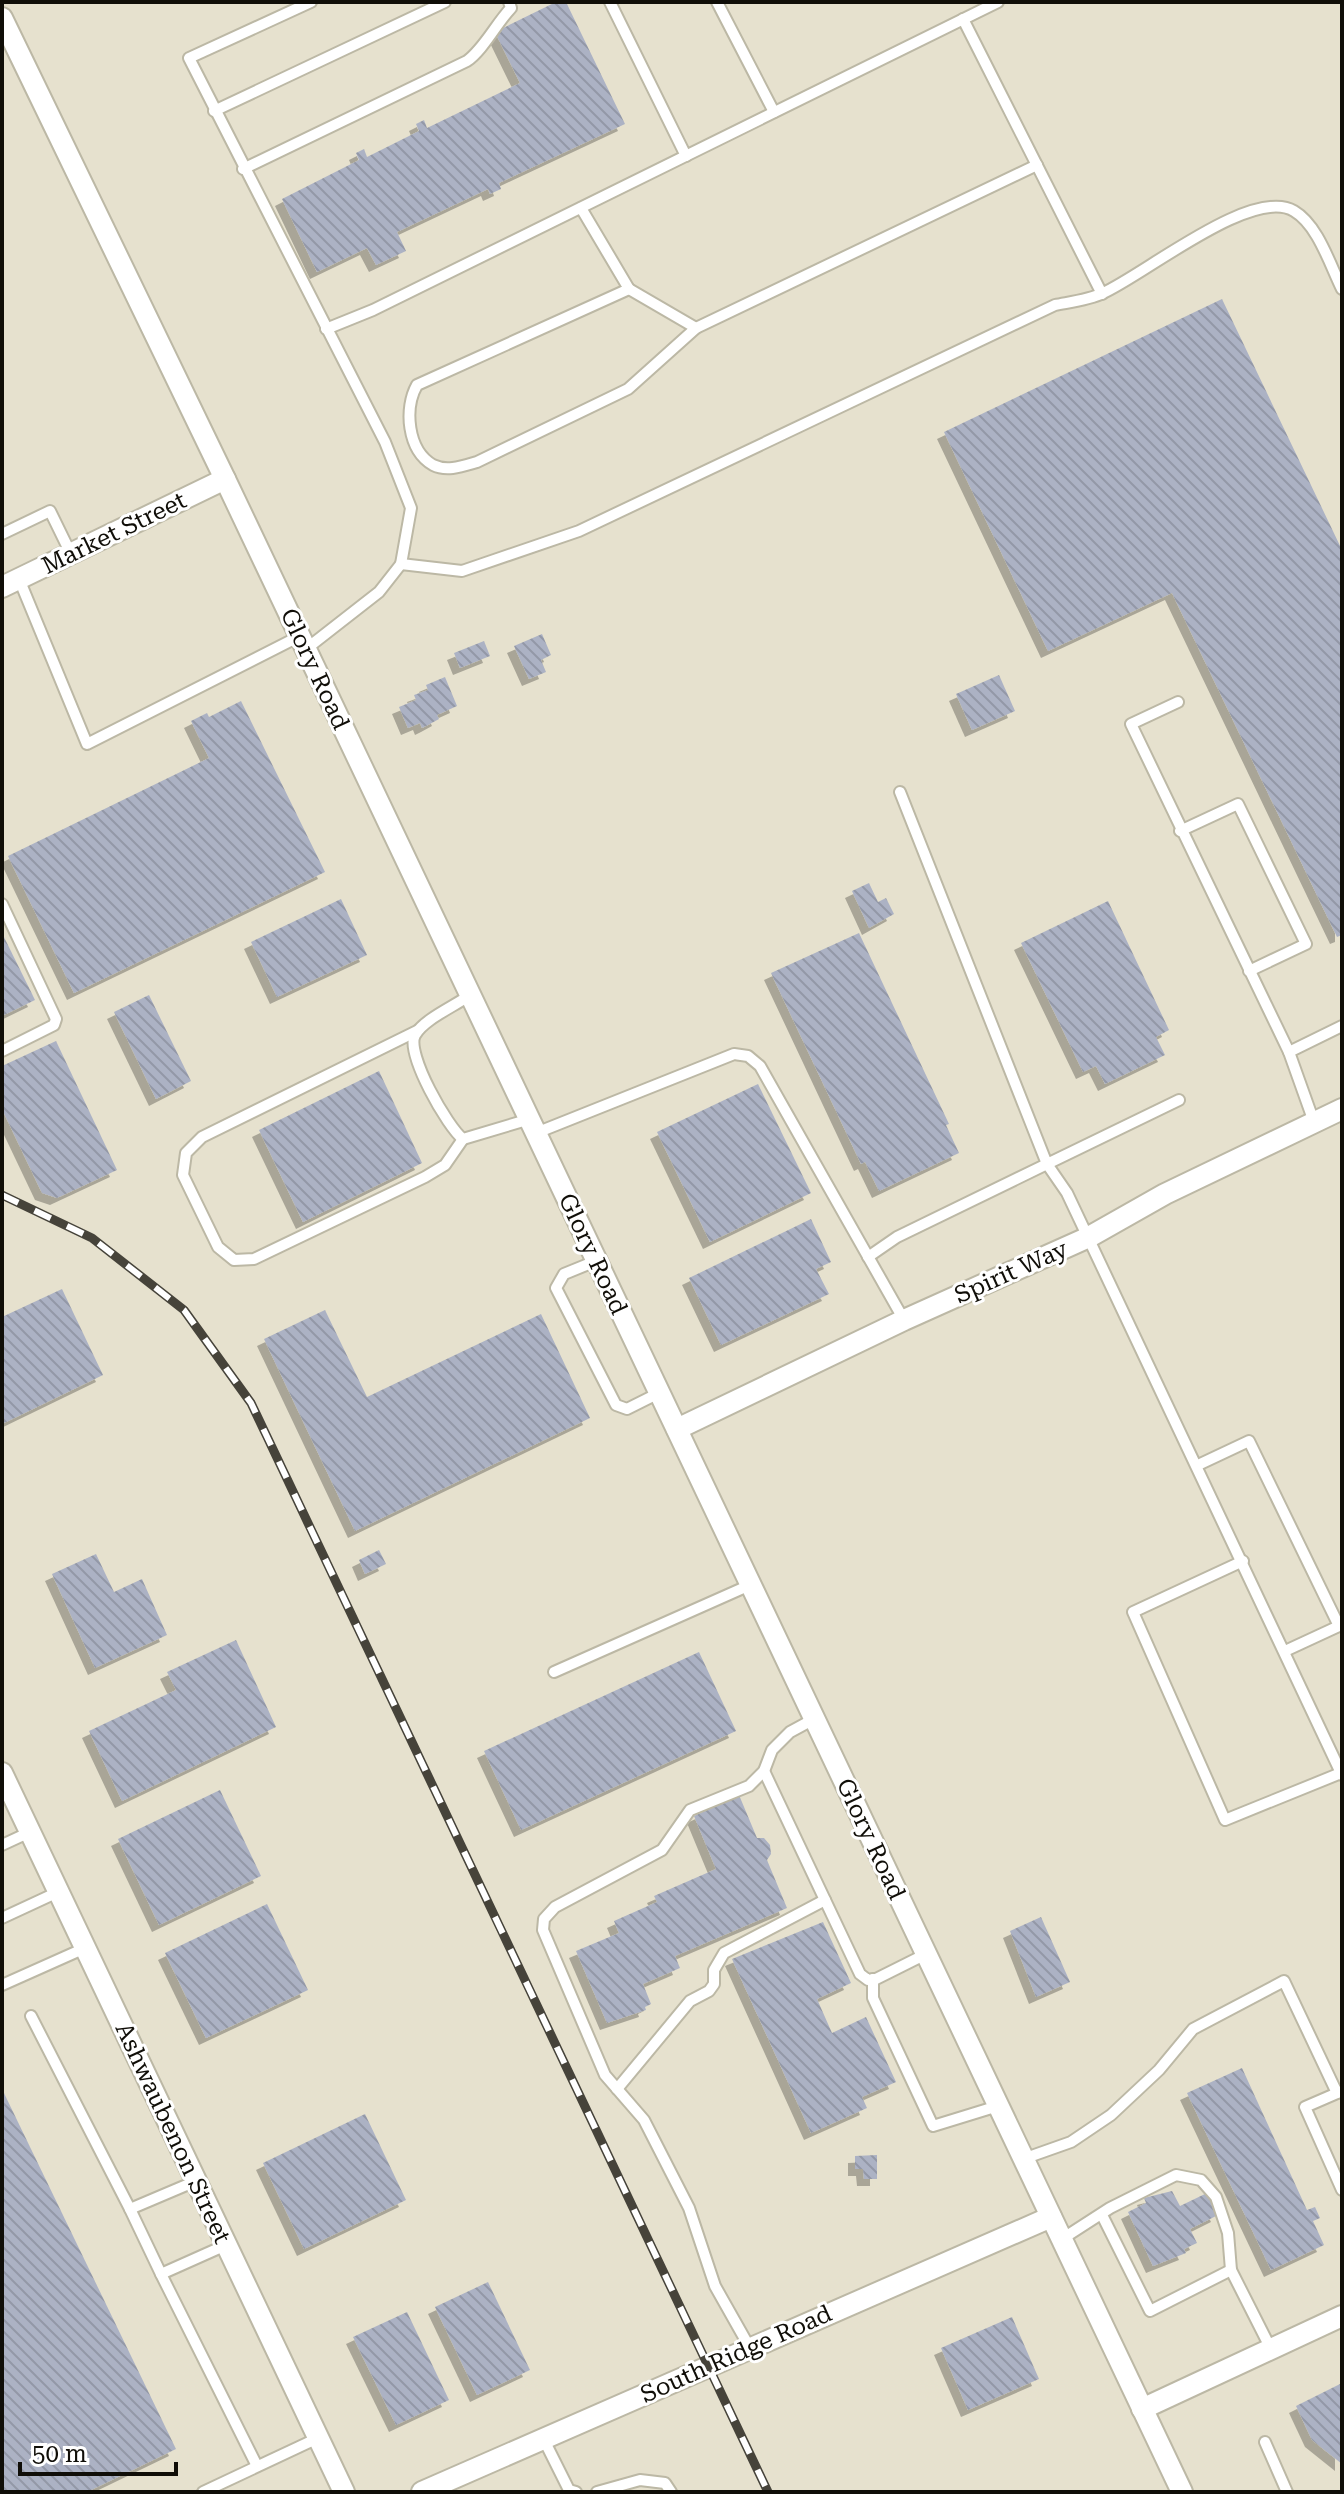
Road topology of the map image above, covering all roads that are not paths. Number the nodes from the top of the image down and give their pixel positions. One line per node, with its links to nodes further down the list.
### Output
1 (311, 2): 9 (lane)
2 (445, 2): 9 (lane)
3 (509, 2): 13 (lane)
4 (610, 2): 11 (lane)
5 (717, 2): 10 (lane)
6 (998, 2): 8 (lane)
7 (3, 19): 20 (street, Glory Road)
8 (963, 19): 10 (lane); 12 (lane)
9 (214, 111): 13 (lane)
10 (774, 112): 11 (lane)
11 (686, 156): 14 (lane)
12 (1037, 165): 17 (lane); 18 (lane)
13 (243, 169): 19 (lane)
14 (581, 208): 15 (lane); 19 (lane)
15 (629, 289): 18 (lane); 18 (lane)
16 (1342, 289): 17 (lane)
17 (1102, 294): 23 (lane)
18 (696, 328)
19 (326, 329): 23 (lane)
20 (225, 479): 22 (street, Market Street); 25 (street, Glory Road)
21 (2, 534): 22 (lane)
22 (71, 554): 24 (street, Market Street)
23 (401, 564): 25 (lane)
24 (10, 583): 25 (lane)
25 (303, 642): 31 (street, Glory Road)
26 (1178, 702): 28 (lane)
27 (900, 792): 41 (lane)
28 (1180, 831): 30 (lane); 30 (lane)
29 (2, 904): 34 (lane)
30 (1249, 971): 35 (lane)
31 (470, 995): 33 (lane); 39 (street, Glory Road)
32 (1342, 1026): 35 (lane)
33 (417, 1031): 40 (lane); 40 (lane)
34 (2, 1051)
35 (1289, 1052): 38 (lane)
36 (1179, 1100): 41 (lane)
37 (1342, 1109): 38 (street, Spirit Way)
38 (1314, 1122): 42 (street, Spirit Way)
39 (533, 1126): 40 (lane); 43 (lane); 44 (street, Glory Road)
40 (463, 1139)
41 (1047, 1164): 42 (lane); 43 (lane)
42 (1089, 1237): 45 (street, Spirit Way); 48 (lane)
43 (868, 1257): 45 (lane)
44 (596, 1261): 46 (street, Glory Road); 46 (lane)
45 (904, 1320): 47 (street, Spirit Way)
46 (659, 1393): 47 (street, Glory Road)
47 (677, 1429): 50 (street, Glory Road)
48 (1198, 1465): 49 (lane); 51 (lane)
49 (1243, 1561): 51 (lane); 56 (lane)
50 (750, 1585): 52 (lane); 53 (street, Glory Road)
51 (1285, 1651): 56 (lane)
52 (554, 1672)
53 (814, 1719): 54 (lane); 63 (street, Glory Road)
54 (764, 1771): 60 (lane); 67 (lane)
55 (2, 1773): 57 (street, Ashwaubenon Street)
56 (1342, 1774)
57 (30, 1832): 58 (lane); 59 (street, Ashwaubenon Street)
58 (2, 1845)
59 (58, 1892): 61 (lane); 62 (street, Ashwaubenon Street)
60 (825, 1900): 64 (lane); 67 (lane)
61 (2, 1918)
62 (85, 1948): 65 (lane); 71 (street, Ashwaubenon Street)
63 (926, 1954): 64 (lane); 69 (street, Glory Road)
64 (873, 1979): 69 (lane)
65 (2, 1985)
66 (31, 2016): 73 (lane)
67 (617, 2089): 81 (lane)
68 (1340, 2092): 70 (lane); 72 (lane)
69 (998, 2106): 70 (street, Glory Road)
70 (1023, 2159): 75 (street, Glory Road)
71 (196, 2181): 73 (lane); 77 (street, Ashwaubenon Street)
72 (1342, 2190)
73 (130, 2209): 79 (lane)
74 (1102, 2215): 76 (lane); 78 (lane); 78 (lane)
75 (1051, 2217): 76 (street, Glory Road); 81 (street, South Ridge Road)
76 (1062, 2239): 83 (street, Glory Road)
77 (226, 2245): 79 (lane); 84 (street, Ashwaubenon Street)
78 (1231, 2270): 82 (lane)
79 (161, 2274): 87 (lane)
80 (1342, 2316): 82 (street)
81 (750, 2348): 85 (street, South Ridge Road)
82 (1271, 2349): 83 (street)
83 (1142, 2409): 89 (street, Glory Road)
84 (318, 2438): 87 (lane); 91 (street, Ashwaubenon Street)
85 (543, 2438): 88 (lane); 92 (street, South Ridge Road)
86 (1265, 2442): 95 (lane)
87 (257, 2466): 90 (lane)
88 (571, 2491)
89 (1179, 2491)
90 (203, 2492)
91 (344, 2492)
92 (422, 2492)
93 (597, 2492): 94 (lane)
94 (671, 2492)
95 (1287, 2492)

